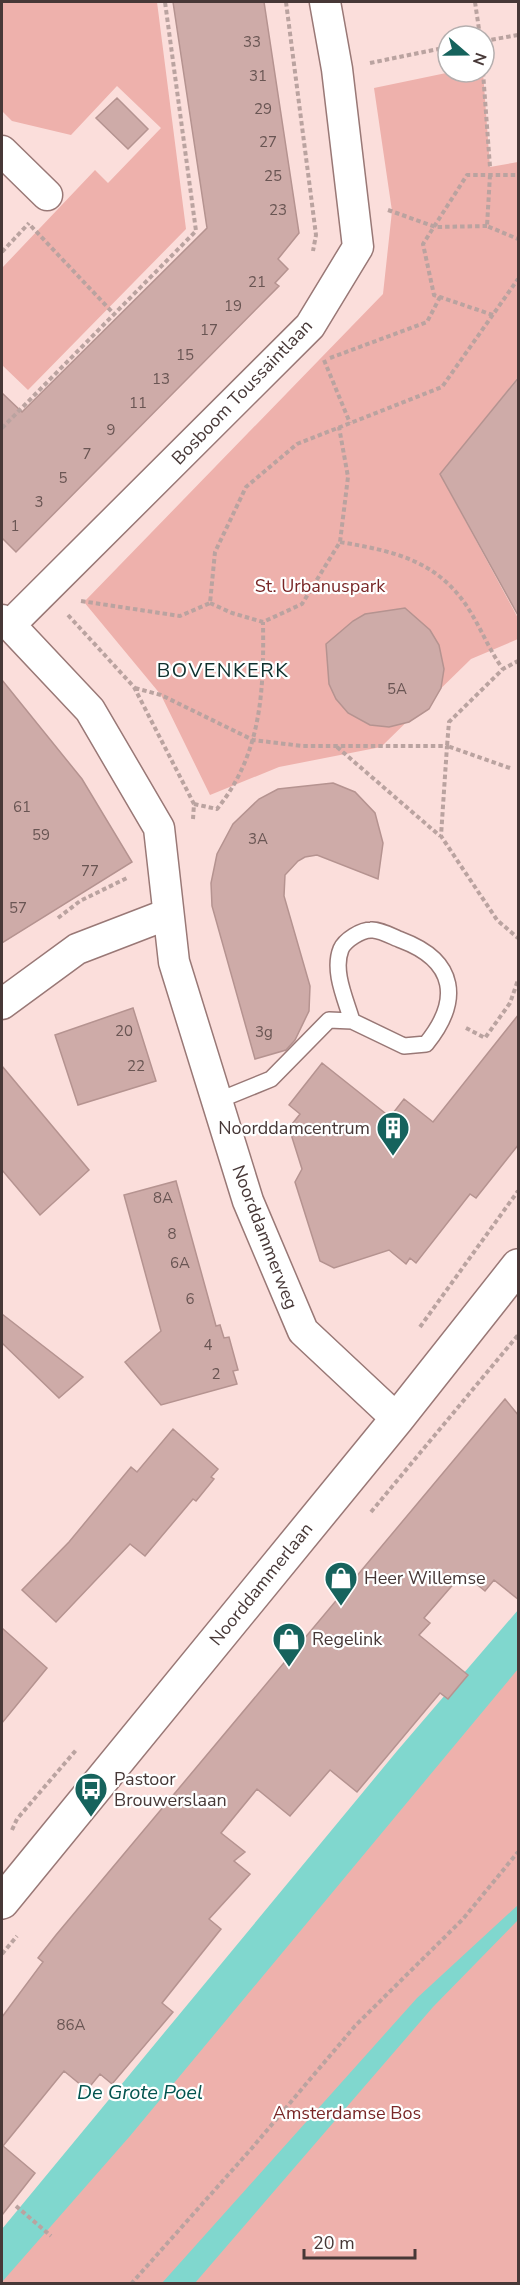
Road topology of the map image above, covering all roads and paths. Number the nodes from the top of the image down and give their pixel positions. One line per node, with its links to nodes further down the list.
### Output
1 (165, 2): 24 (path)
2 (286, 2): 21 (path)
3 (325, 2): 9 (street, Bosboom Toussaintlaan)
4 (475, 2): 5 (path)
5 (478, 24)
6 (519, 35): 7 (path)
7 (496, 38)
8 (436, 50): 9 (path)
9 (337, 69): 16 (street, Bosboom Toussaintlaan)
10 (484, 84): 12 (path)
11 (2, 151): 15 (street)
12 (490, 167)
13 (490, 175): 14 (path); 18 (path); 19 (path)
14 (519, 175)
15 (47, 195)
16 (353, 200): 19 (path); 26 (street, Bosboom Toussaintlaan)
17 (28, 224): 24 (path)
18 (487, 226): 19 (path); 20 (path)
19 (435, 227): 23 (path)
20 (519, 239)
21 (312, 258)
22 (519, 279): 25 (path)
23 (440, 297): 25 (path); 27 (path)
24 (113, 313): 30 (path)
25 (493, 315): 28 (path)
26 (310, 326): 27 (path); 32 (street, Bosboom Toussaintlaan)
27 (324, 360): 28 (path)
28 (350, 423): 29 (path)
29 (339, 427): 31 (path); 33 (path)
30 (2, 428)
31 (340, 542): 34 (path); 37 (path)
32 (45, 590): 33 (path); 35 (street, Bosboom Toussaintlaan); 38 (path)
33 (210, 603): 34 (path)
34 (263, 622): 39 (path)
35 (6, 623): 46 (street, Noorddammerweg)
36 (519, 661): 37 (path)
37 (503, 669): 40 (path)
38 (134, 687): 39 (path); 43 (path)
39 (253, 740): 41 (path); 43 (path)
40 (447, 746): 41 (path); 42 (path); 45 (path)
41 (337, 747): 45 (path)
42 (510, 768)
43 (194, 804): 44 (path)
44 (193, 827)
45 (441, 836): 49 (path)
46 (162, 861): 47 (street, Noorddammerweg); 48 (path)
47 (168, 914): 51 (street); 54 (street, Noorddammerweg)
48 (54, 921)
49 (519, 938)
50 (519, 980): 52 (path)
51 (2, 1004)
52 (444, 1018): 53 (lane); 53 (lane)
53 (352, 1021): 54 (lane)
54 (217, 1101): 56 (street, Noorddammerweg)
55 (519, 1266): 56 (street, Noorddammerlaan)
56 (396, 1419): 58 (street, Noorddammerlaan)
57 (519, 1852): 61 (path)
58 (2, 1902)
59 (16, 2206): 60 (path)
60 (51, 2236)
61 (131, 2283)

